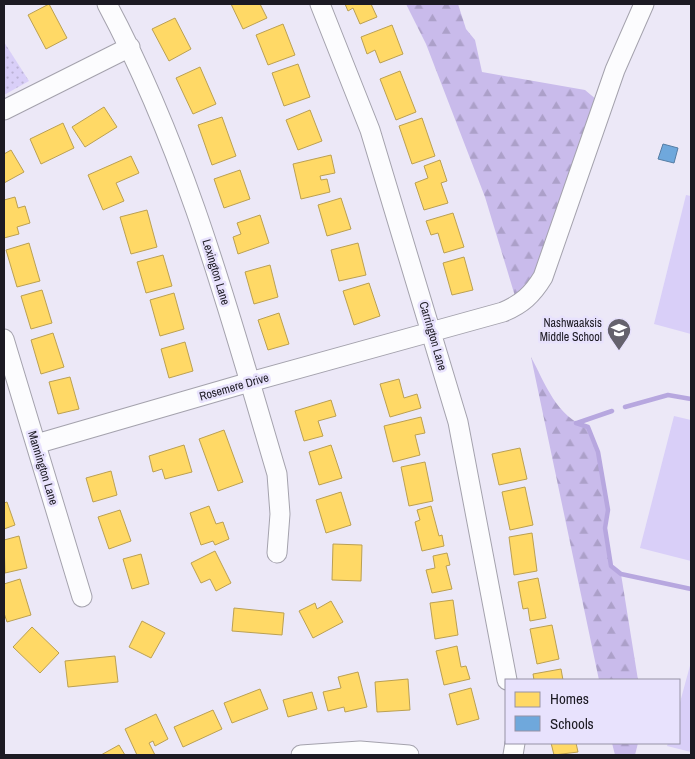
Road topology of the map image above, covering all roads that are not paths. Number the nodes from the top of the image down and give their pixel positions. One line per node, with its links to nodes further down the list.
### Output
1 (107, 4): 4 (street, Lexington Lane)
2 (320, 4): 6 (street, Carrington Lane)
3 (644, 4): 6 (street, Rosemere Drive)
4 (130, 47): 5 (street); 8 (street, Lexington Lane)
5 (4, 110)
6 (432, 332): 8 (street, Rosemere Drive); 12 (street, Carrington Lane)
7 (4, 339): 9 (street, Mannington Lane)
8 (250, 382): 9 (street, Rosemere Drive); 10 (street, Lexington Lane)
9 (36, 444): 11 (street, Mannington Lane)
10 (277, 553)
11 (82, 597)
12 (507, 679)
13 (301, 755): 14 (street)
14 (409, 755)

